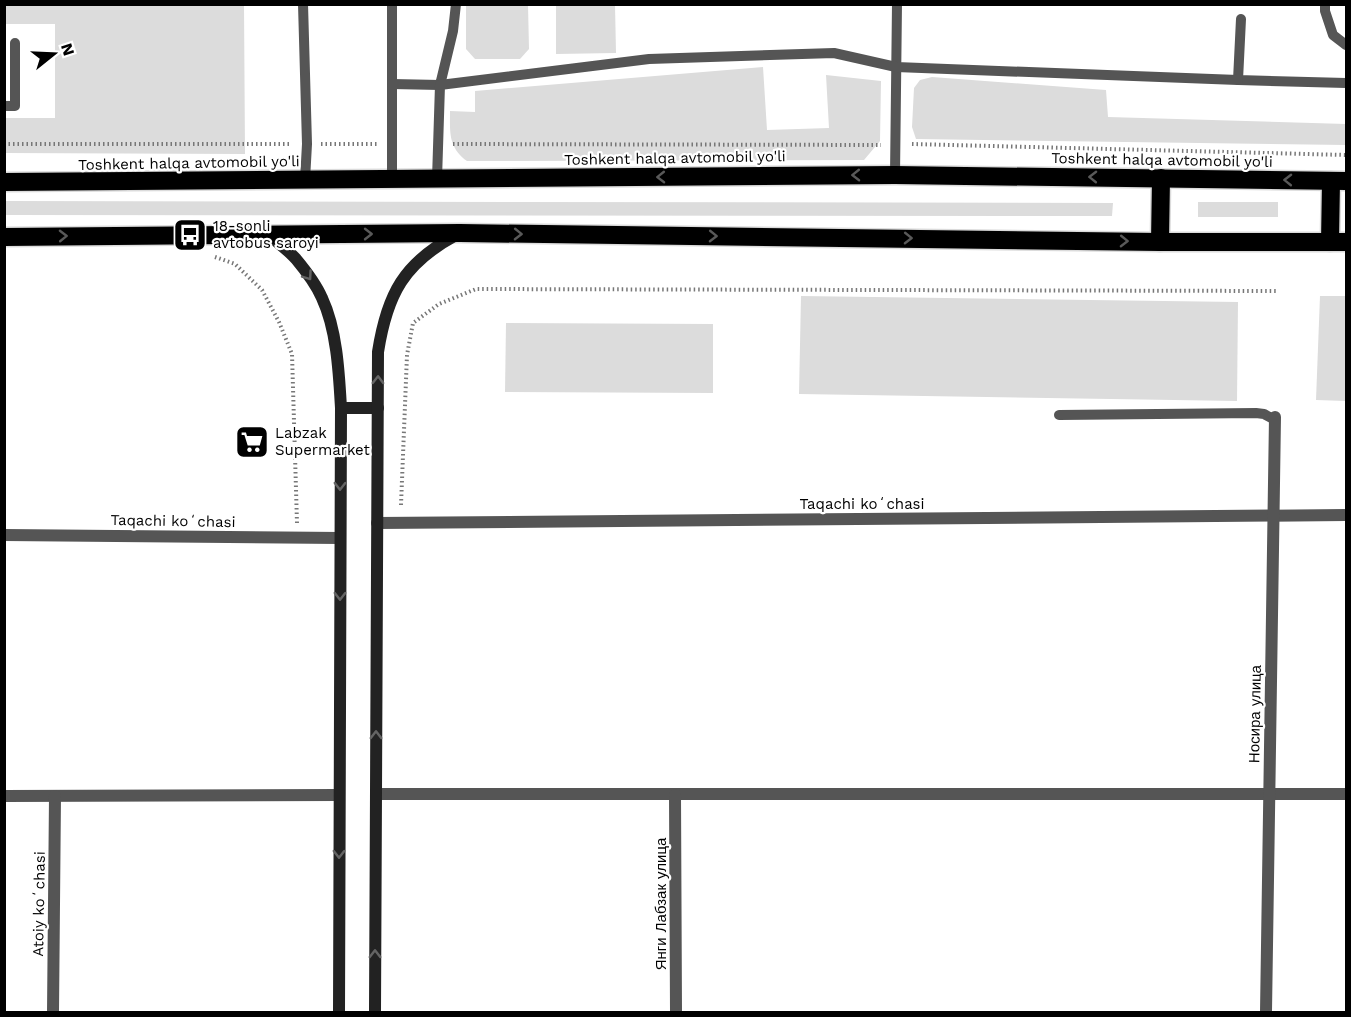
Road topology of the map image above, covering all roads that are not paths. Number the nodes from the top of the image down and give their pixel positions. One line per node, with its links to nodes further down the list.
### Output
1 (303, 4): 19 (lane)
2 (392, 4): 12 (lane)
3 (456, 4): 13 (lane)
4 (897, 4): 9 (lane)
5 (1325, 4): 8 (lane)
6 (1241, 20): 10 (lane)
7 (15, 43): 14 (lane)
8 (1347, 45)
9 (896, 67): 10 (lane); 13 (lane); 15 (lane)
10 (1238, 80): 11 (lane)
11 (1347, 83)
12 (392, 84): 13 (lane); 18 (lane)
13 (440, 85): 16 (lane)
14 (4, 106)
15 (895, 175): 16 (highway, Toshkent halqa avtomobil yo'li, one-way to 16); 17 (highway, Toshkent halqa avtomobil yo'li, one-way to 15)
16 (437, 178): 18 (highway, Toshkent halqa avtomobil yo'li)
17 (1161, 178): 20 (highway, Toshkent halqa avtomobil yo'li, one-way to 17); 25 (highway)
18 (392, 179): 19 (highway, Toshkent halqa avtomobil yo'li)
19 (305, 180): 21 (highway, Toshkent halqa avtomobil yo'li)
20 (1339, 181): 26 (highway)
21 (4, 182)
22 (460, 233): 23 (highway, one-way to 22); 25 (highway, one-way to 25); 28 (main road, one-way to 22)
23 (268, 234): 24 (highway, one-way to 23); 27 (main road, one-way to 27)
24 (4, 237)
25 (1160, 242): 26 (highway)
26 (1338, 242)
27 (341, 408): 28 (main road); 35 (main road, one-way to 35)
28 (378, 408): 33 (main road)
29 (1059, 415): 30 (lane)
30 (1275, 418): 31 (street, Носира улица)
31 (1274, 515): 32 (street, Taqachi koʻchasi); 33 (street, Taqachi koʻchasi); 37 (street, Носира улица)
32 (1347, 516)
33 (377, 522): 36 (main road, one-way to 33)
34 (4, 535): 35 (street, Taqachi koʻchasi)
35 (340, 538): 39 (main road, one-way to 39)
36 (376, 794): 40 (street); 45 (main road, one-way to 36)
37 (1269, 794): 38 (street); 40 (street); 47 (street, Носира улица)
38 (1347, 794)
39 (339, 795): 42 (street); 44 (main road, one-way to 44)
40 (675, 795): 46 (street, Янги Лабзак улица)
41 (4, 796): 42 (street)
42 (55, 796): 43 (street, Atoiy koʻchasi)
43 (53, 1012)
44 (339, 1012)
45 (375, 1012)
46 (676, 1012)
47 (1266, 1012)

